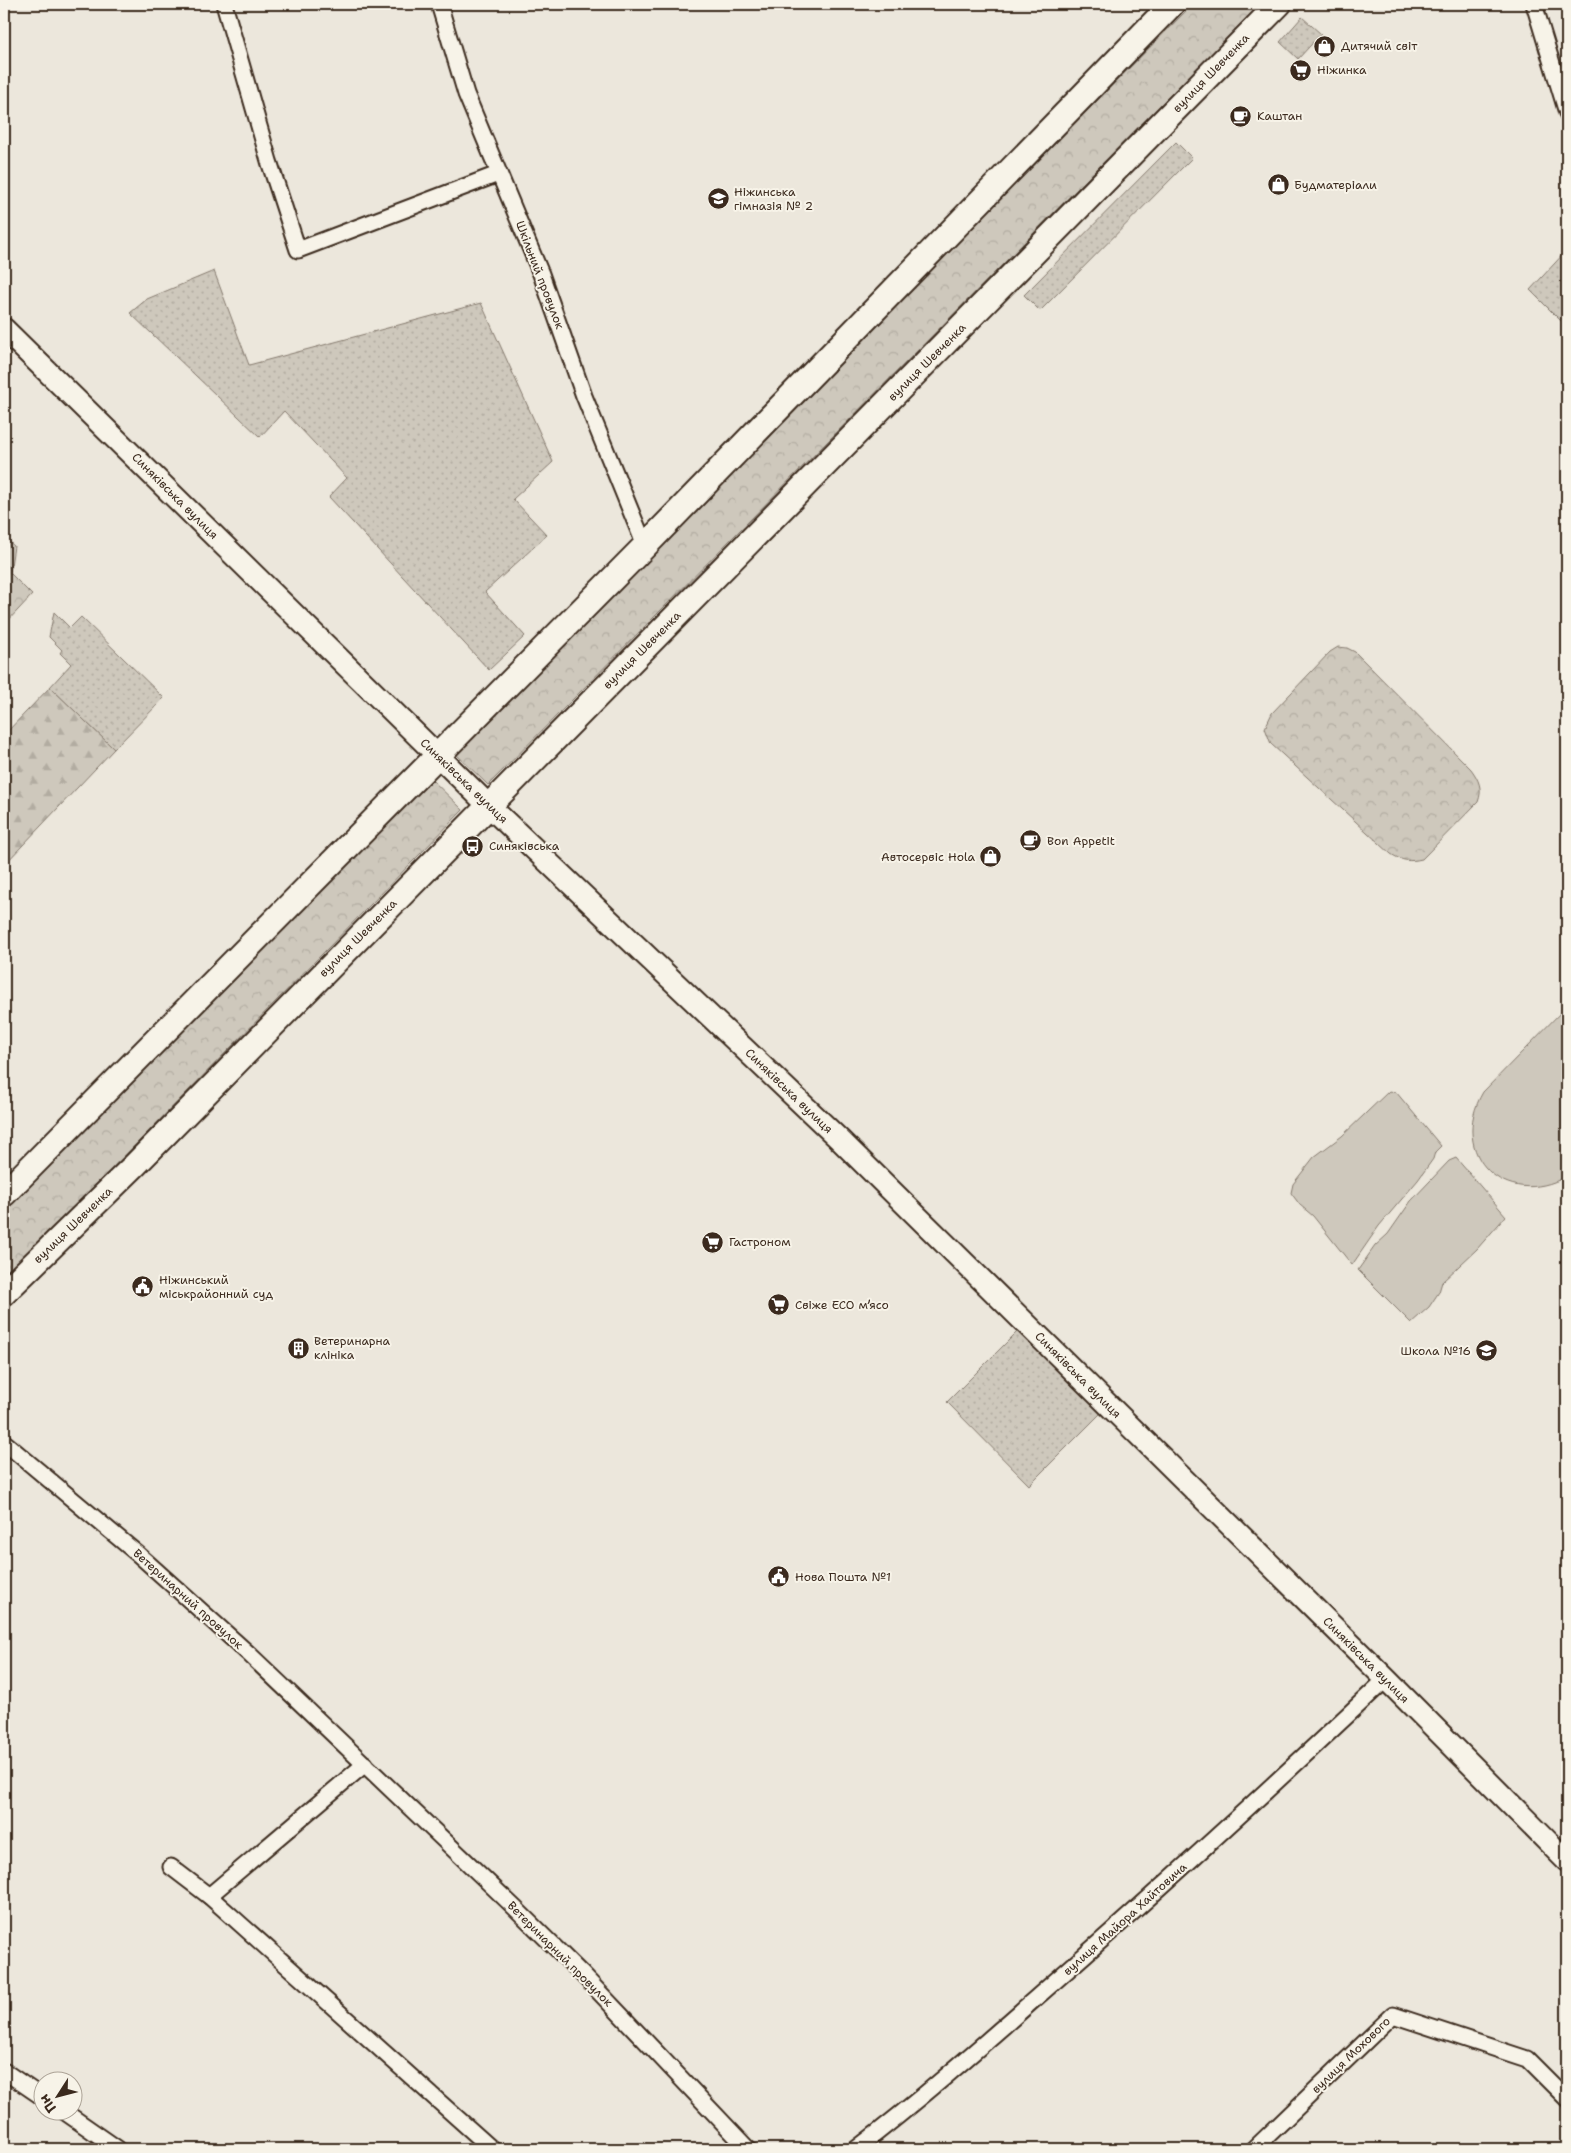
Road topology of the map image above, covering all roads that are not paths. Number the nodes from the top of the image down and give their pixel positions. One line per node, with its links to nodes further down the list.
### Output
1 (224, 4): 7 (street)
2 (439, 4): 7 (street, Шкільний провулок)
3 (1172, 4): 9 (main road)
4 (1279, 4): 11 (main road, вулиця Шевченка)
5 (1534, 4): 6 (street)
6 (1567, 113)
7 (498, 174): 9 (street, Шкільний провулок)
8 (4, 329): 10 (street, Синяківська вулиця)
9 (645, 546): 10 (main road)
10 (437, 755): 11 (street, Синяківська вулиця); 12 (main road)
11 (488, 805): 13 (main road, вулиця Шевченка); 15 (street, Синяківська вулиця)
12 (4, 1194)
13 (4, 1294)
14 (4, 1442): 16 (street, Ветеринарний провулок)
15 (1386, 1679): 17 (street, Синяківська вулиця); 27 (street, вулиця Майора Хайтовича)
16 (365, 1764): 19 (street); 26 (street, Ветеринарний провулок)
17 (1567, 1861)
18 (171, 1867): 19 (street)
19 (209, 1896): 25 (street)
20 (4, 2071): 21 (street)
21 (32, 2090)
22 (1567, 2099): 28 (street, вулиця Мохового)
23 (76, 2120): 24 (street)
24 (118, 2149)
25 (492, 2149)
26 (748, 2149)
27 (856, 2149)
28 (1254, 2149)

